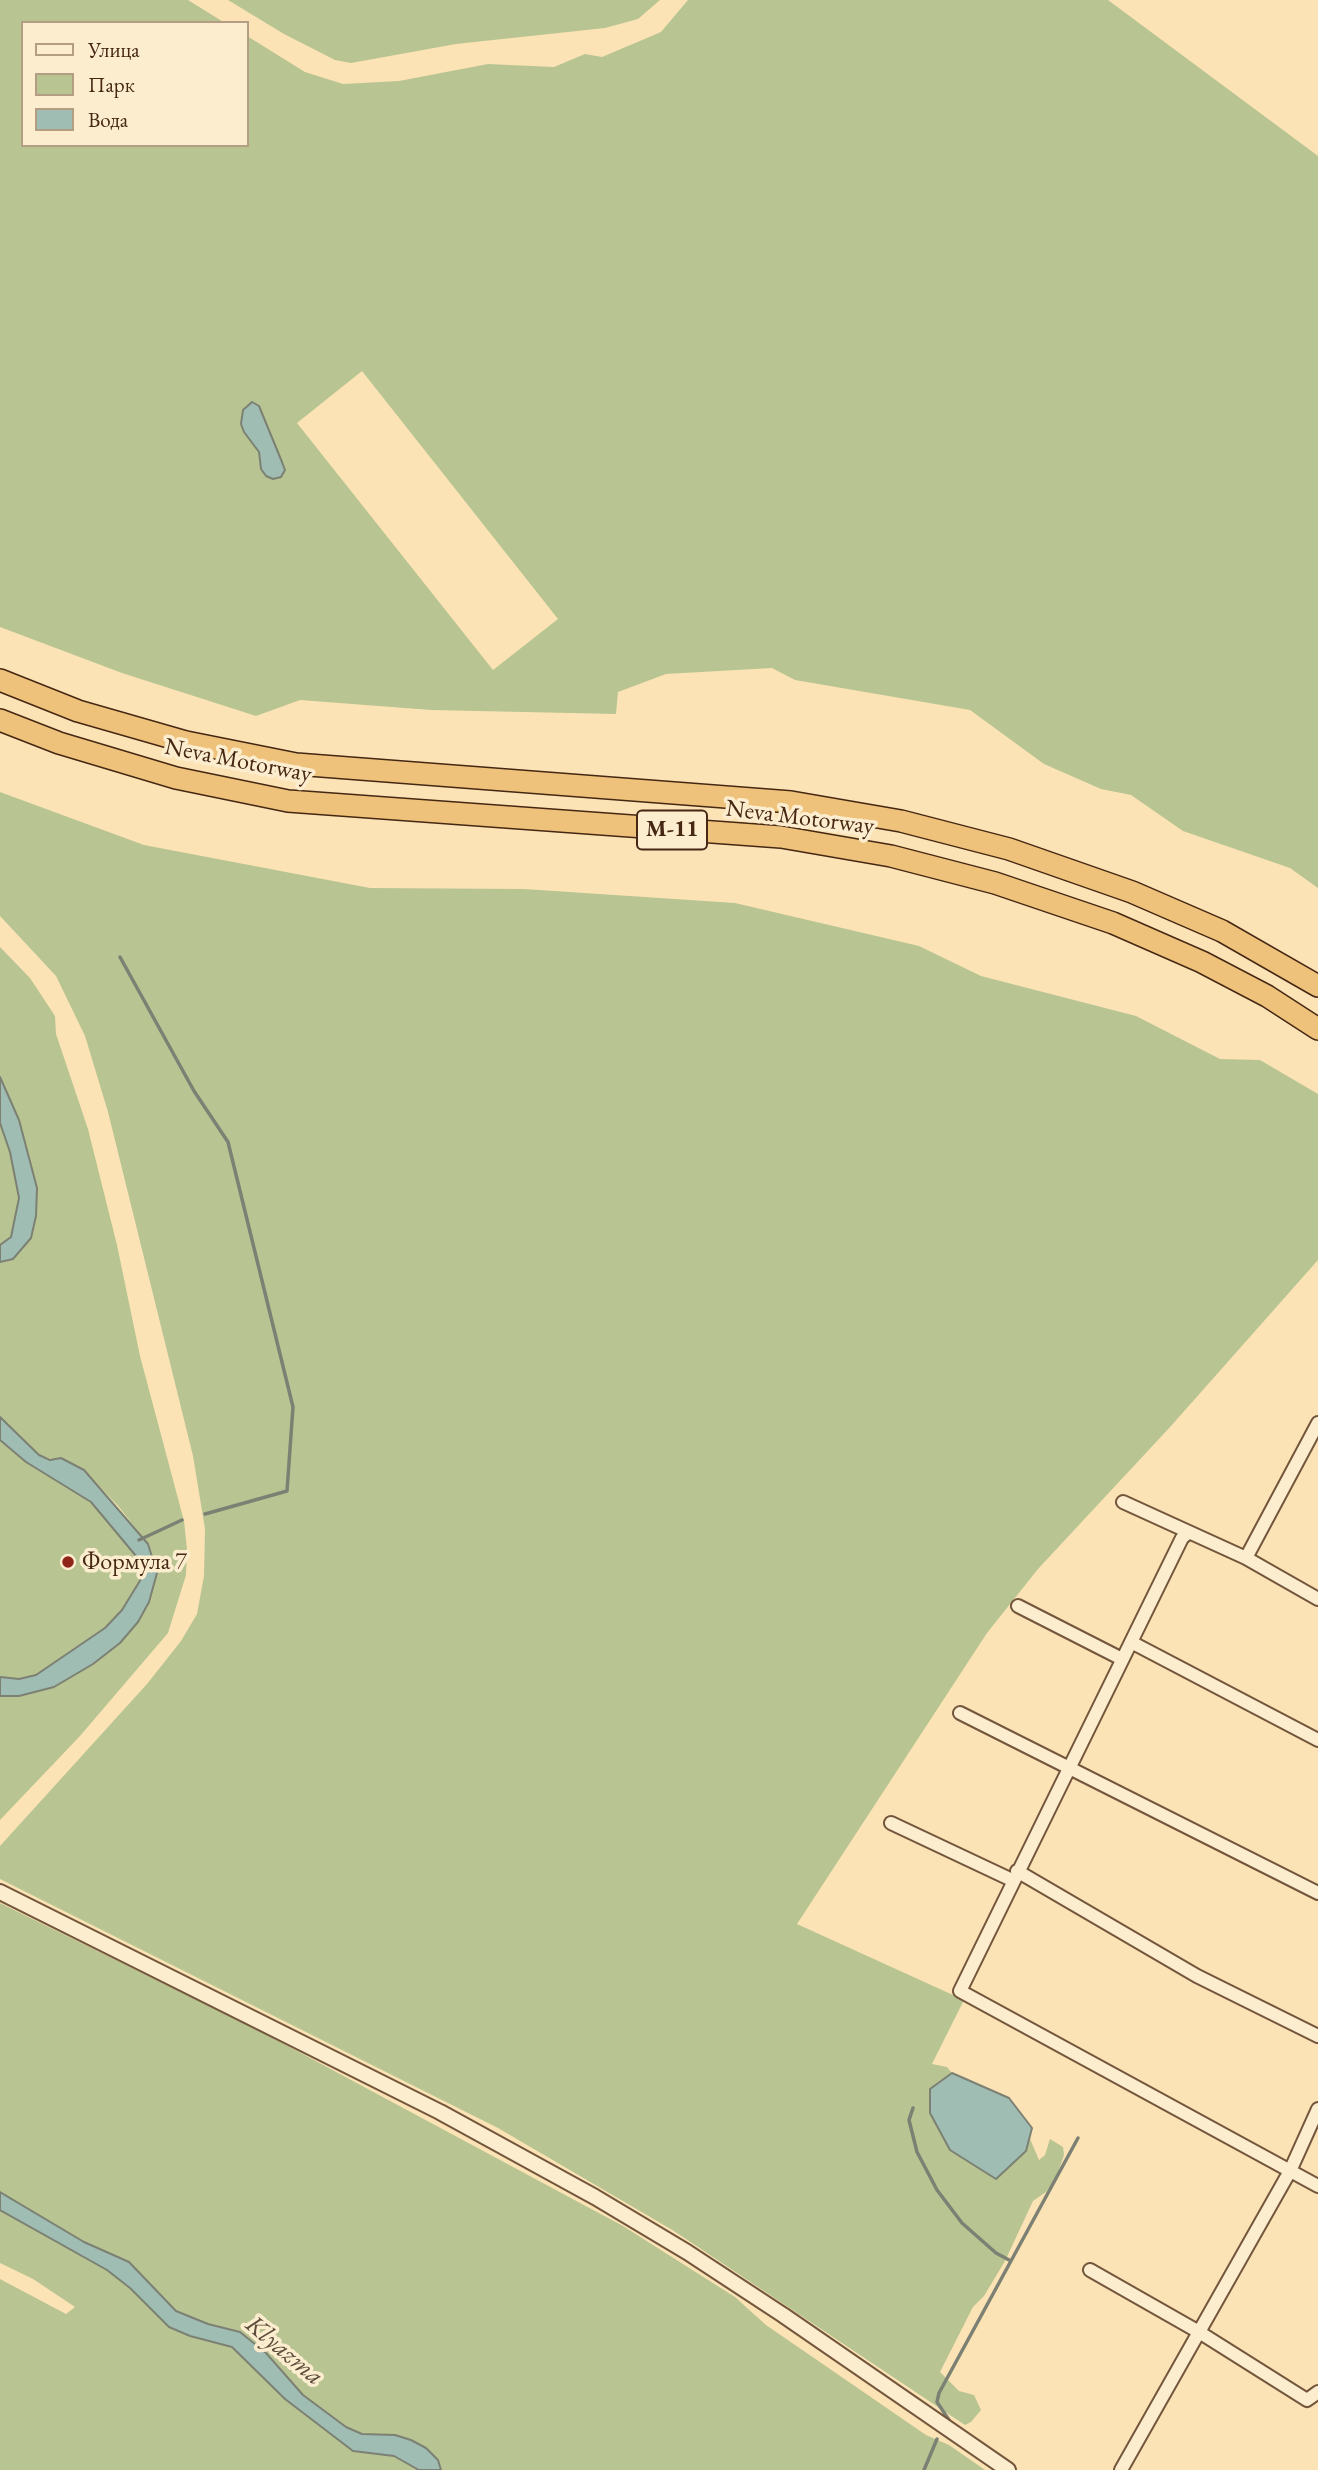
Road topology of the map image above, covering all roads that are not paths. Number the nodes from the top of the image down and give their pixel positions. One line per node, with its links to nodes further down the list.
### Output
1 (0, 680): 3 (highway, Neva Motorway / М-11)
2 (0, 720): 4 (highway, Neva Motorway / М-11)
3 (1318, 986)
4 (1318, 1029)
5 (1318, 1423): 8 (street)
6 (1123, 1502): 7 (street)
7 (1188, 1533): 8 (street); 11 (street)
8 (1246, 1558): 9 (street)
9 (1318, 1598)
10 (1018, 1606): 12 (street)
11 (1130, 1642): 12 (street); 14 (street)
12 (1122, 1659): 15 (street)
13 (960, 1713): 15 (street)
14 (1318, 1740)
15 (1069, 1766): 17 (street); 19 (street)
16 (891, 1823): 17 (street)
17 (1014, 1875): 20 (street); 22 (street)
18 (0, 1892): 27 (street)
19 (1318, 1893)
20 (1318, 2036)
21 (1318, 2109): 22 (street)
22 (1290, 2171): 23 (street); 25 (street)
23 (1318, 2186)
24 (1090, 2270): 25 (street)
25 (1199, 2332): 26 (street); 28 (street)
26 (1318, 2392)
27 (1008, 2470)
28 (1121, 2470)

